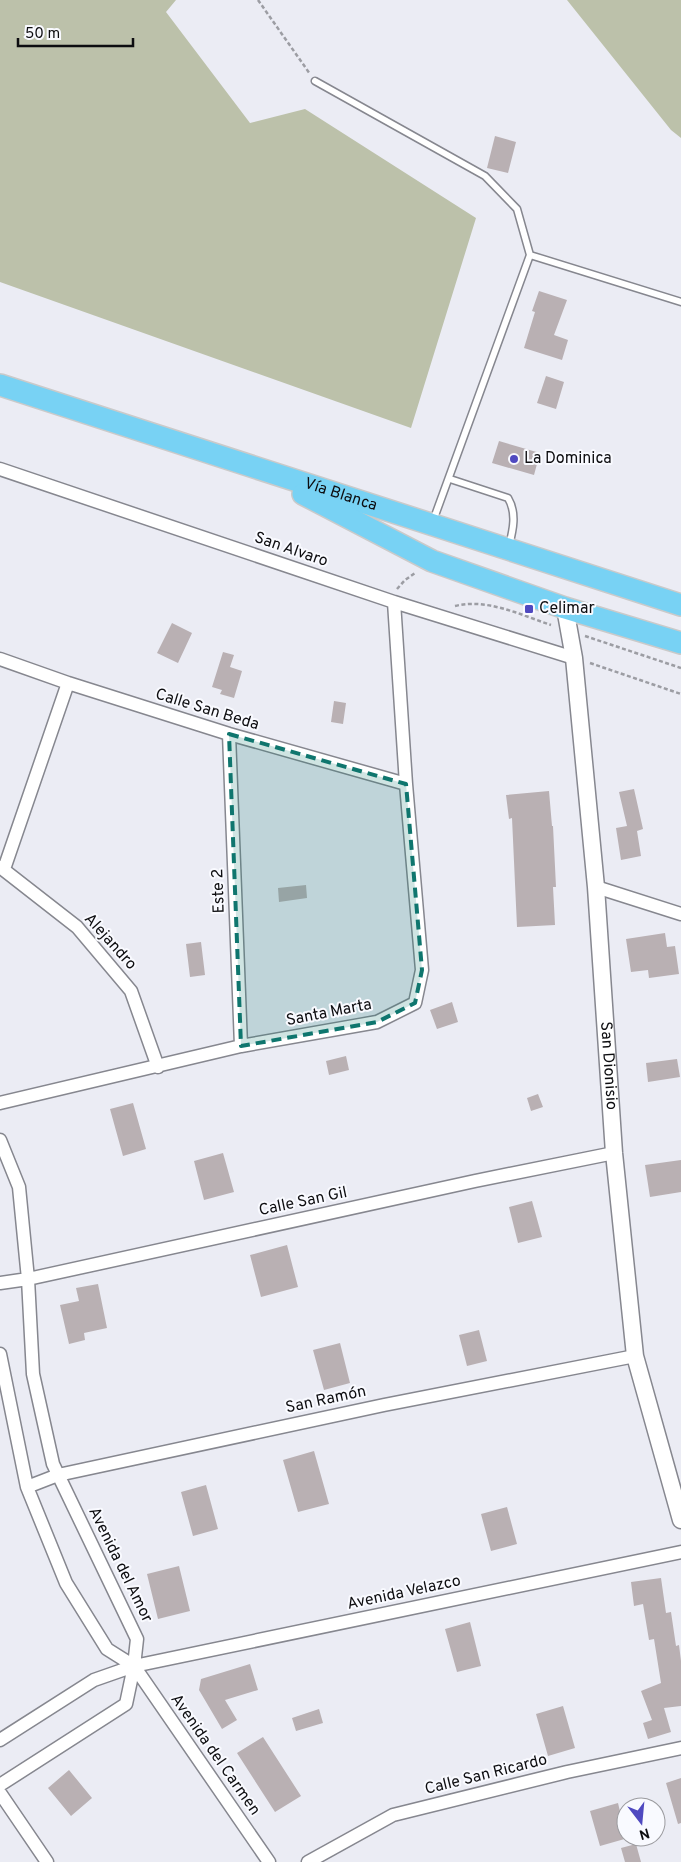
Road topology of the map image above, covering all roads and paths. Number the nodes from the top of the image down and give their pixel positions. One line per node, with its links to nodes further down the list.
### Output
1 (258, 0): 2 (path)
2 (315, 81): 3 (lane)
3 (530, 256): 4 (lane); 8 (lane)
4 (681, 302)
5 (0, 385): 6 (highway, Vía Blanca)
6 (250, 466): 9 (highway, Vía Blanca); 11 (highway)
7 (0, 469): 12 (street, San Alvaro)
8 (450, 479): 9 (lane); 10 (lane)
9 (432, 524): 10 (highway, Vía Blanca)
10 (509, 549): 13 (highway, Vía Blanca)
11 (432, 561): 12 (path); 14 (highway)
12 (394, 602): 16 (street, San Alvaro); 21 (street, Santa Marta)
13 (681, 605)
14 (565, 608): 15 (highway); 16 (street, San Dionisio)
15 (681, 643)
16 (574, 658): 19 (path); 23 (street, San Dionisio)
17 (0, 660): 18 (street, Calle San Beda)
18 (68, 683): 20 (street, Calle San Beda); 22 (street)
19 (681, 694)
20 (230, 734): 21 (street, Calle San Beda); 25 (street, Este 2)
21 (406, 784): 25 (street, Santa Marta)
22 (2, 868): 26 (street, Alejandro)
23 (596, 887): 24 (street); 29 (street, San Dionisio)
24 (681, 914)
25 (242, 1046): 26 (street, Santa Marta)
26 (158, 1066): 27 (street, Santa Marta)
27 (0, 1103)
28 (0, 1140): 30 (street, Avenida del Amor)
29 (614, 1153): 30 (street, Calle San Gil); 33 (street, San Dionisio)
30 (28, 1279): 31 (street, Calle San Gil); 34 (street, Avenida del Amor)
31 (0, 1284)
32 (0, 1354): 35 (street)
33 (635, 1356): 34 (street, San Ramón); 36 (street, San Dionisio)
34 (58, 1474): 35 (street, San Ramón); 38 (street, Avenida del Amor)
35 (27, 1487): 38 (street)
36 (681, 1520)
37 (681, 1552): 38 (street, Avenida Velazco)
38 (134, 1666): 39 (street, Avenida Velazco); 41 (street); 44 (street, Avenida del Carmen)
39 (0, 1740)
40 (681, 1748): 45 (street, Calle San Ricardo)
41 (0, 1785)
42 (0, 1793): 43 (street)
43 (47, 1862)
44 (269, 1862)
45 (308, 1862)

